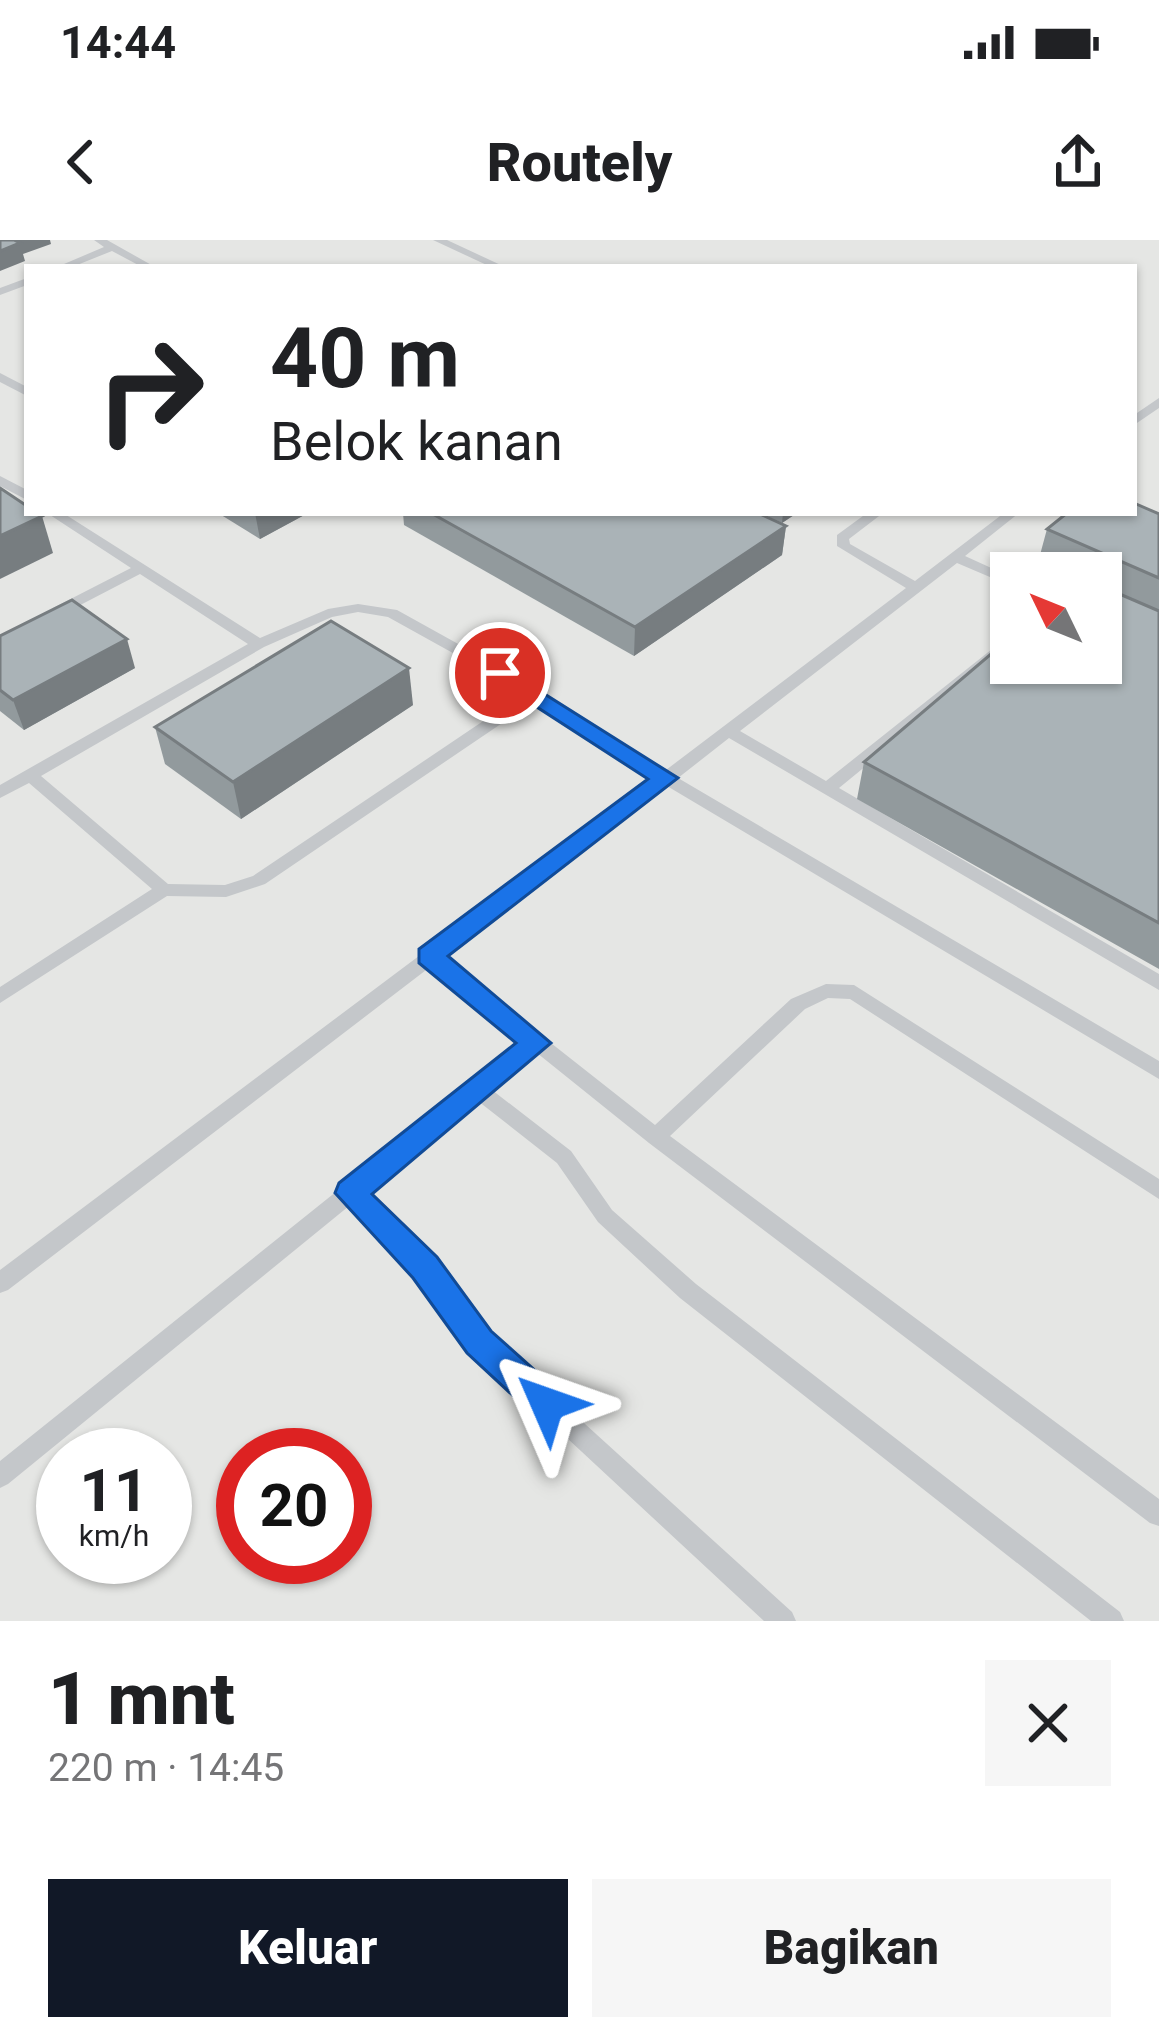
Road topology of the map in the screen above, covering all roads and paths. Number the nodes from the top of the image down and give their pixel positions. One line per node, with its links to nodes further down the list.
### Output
1 (99, 240): 3 (lane)
2 (438, 240): 6 (lane)
3 (112, 247): 4 (lane); 5 (lane)
4 (70, 264)
5 (144, 264)
6 (493, 264)
7 (59, 516): 11 (lane)
8 (872, 516): 13 (lane)
9 (1008, 516): 10 (lane)
10 (956, 557): 12 (lane); 13 (lane)
11 (142, 568): 14 (lane); 15 (lane)
12 (990, 572)
13 (915, 587): 18 (lane)
14 (40, 620)
15 (260, 644): 17 (lane); 19 (lane)
16 (990, 656): 21 (lane)
17 (536, 693): 20 (lane); 23 (lane)
18 (732, 733): 20 (lane); 21 (lane)
19 (30, 775): 22 (lane); 23 (lane)
20 (666, 778): 24 (lane); 28 (lane)
21 (827, 789): 25 (lane)
22 (0, 792)
23 (164, 890): 26 (lane)
24 (428, 956): 27 (lane); 33 (lane)
25 (1159, 983)
26 (0, 996)
27 (536, 1043): 29 (lane); 30 (lane)
28 (1159, 1071)
29 (478, 1090): 32 (lane); 37 (lane)
30 (656, 1137): 31 (lane); 35 (lane)
31 (1159, 1190)
32 (350, 1193): 34 (lane); 36 (lane)
33 (0, 1283)
34 (0, 1476)
35 (1159, 1514)
36 (783, 1621)
37 (1112, 1621)

